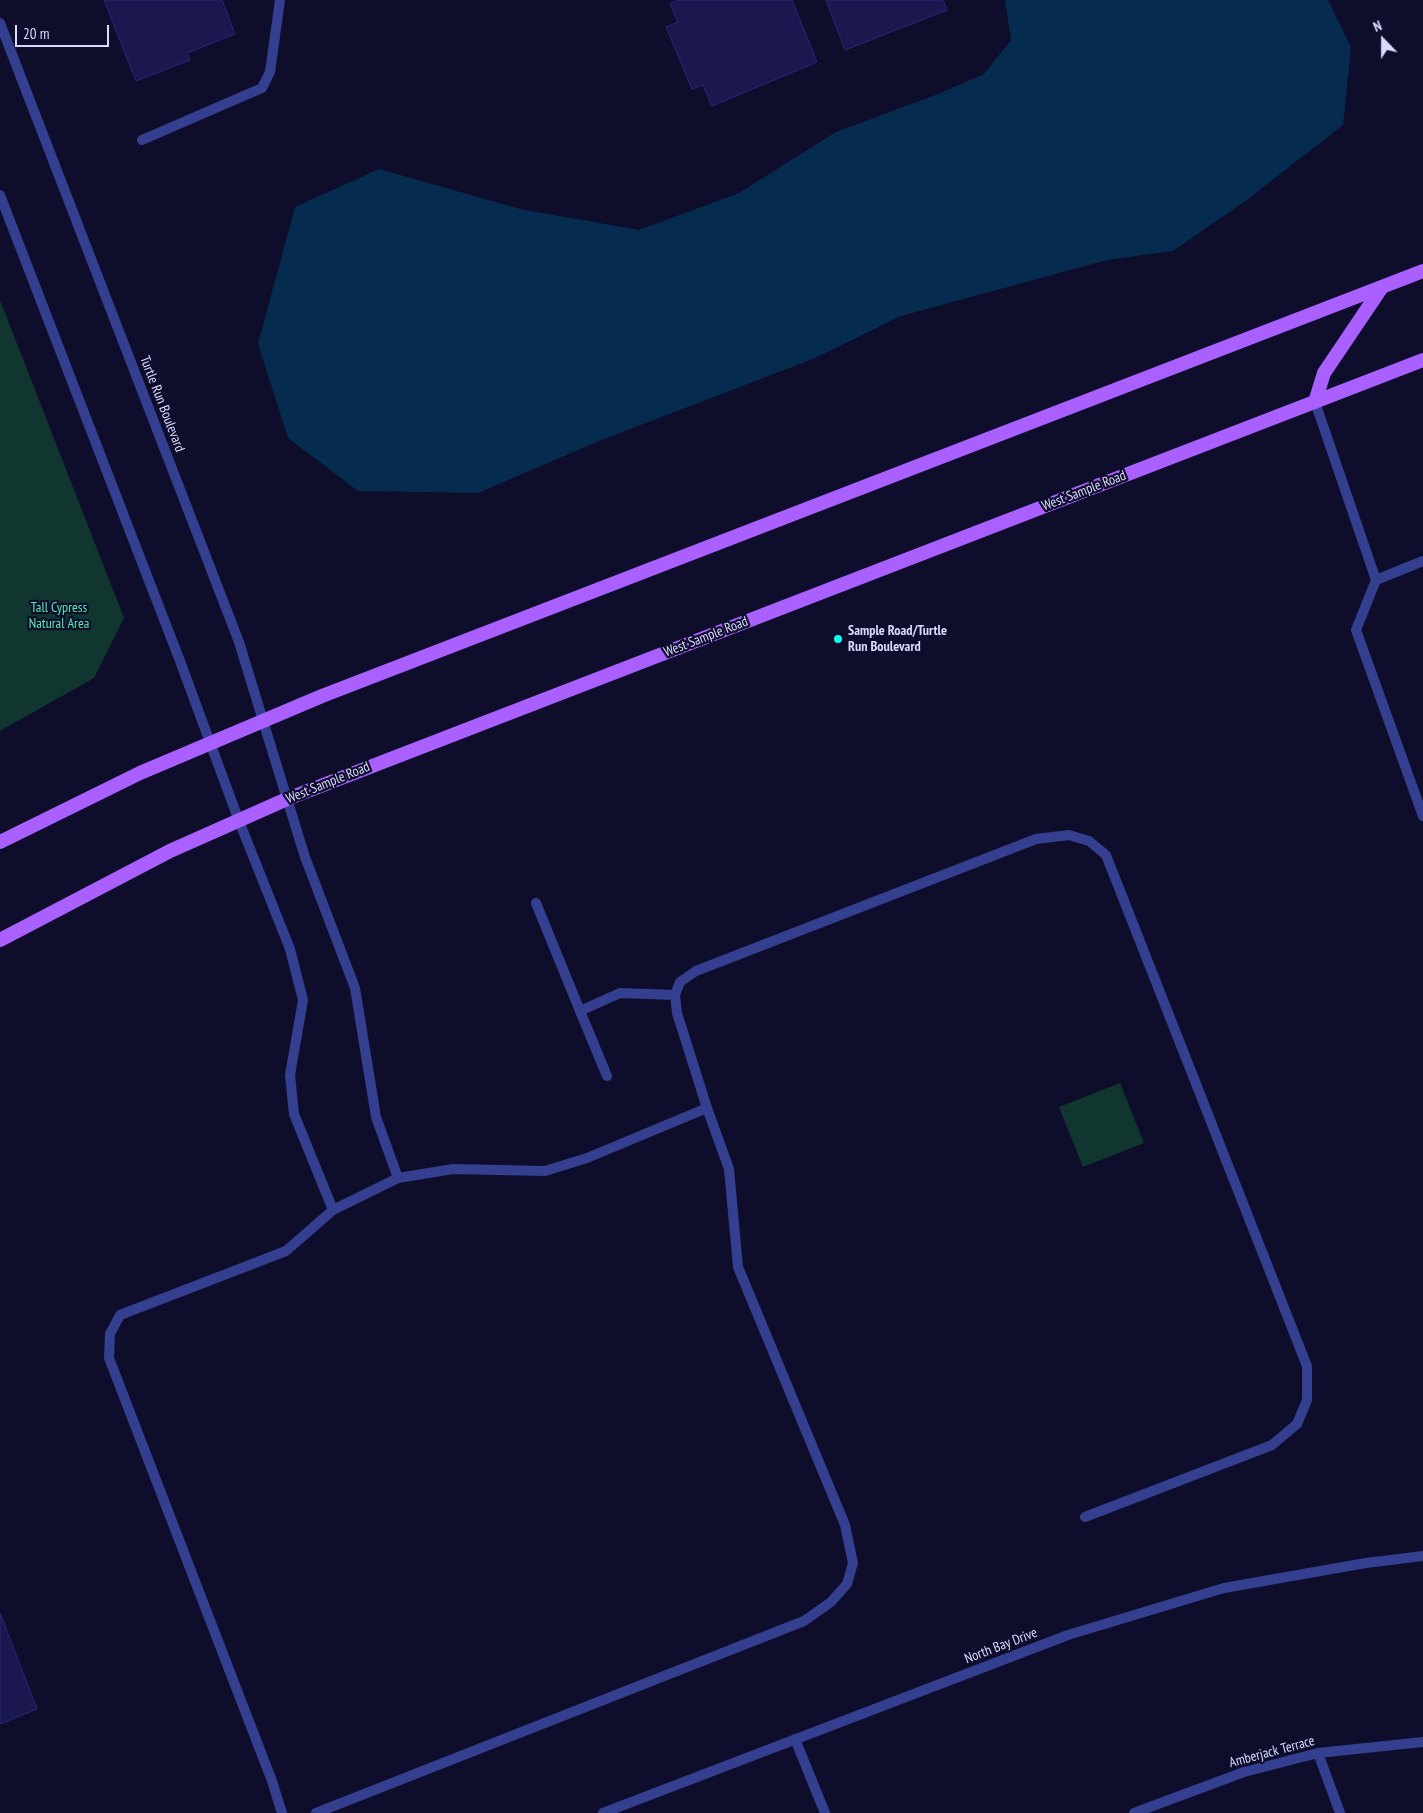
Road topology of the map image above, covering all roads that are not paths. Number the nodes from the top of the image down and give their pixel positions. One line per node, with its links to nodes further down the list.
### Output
1 (280, 0): 3 (street)
2 (0, 22): 11 (street, Turtle Run Boulevard)
3 (142, 140)
4 (0, 196): 12 (street)
5 (1423, 271): 6 (main road)
6 (1382, 287): 8 (main road); 11 (main road)
7 (1423, 360): 8 (main road, West Sample Road)
8 (1315, 402): 10 (street); 13 (main road, West Sample Road)
9 (1423, 561): 10 (street)
10 (1376, 580): 14 (street)
11 (262, 720): 12 (main road); 13 (street, Turtle Run Boulevard)
12 (210, 742): 16 (street); 17 (main road)
13 (287, 799): 16 (main road, West Sample Road); 24 (street, Turtle Run Boulevard)
14 (1421, 802): 15 (street)
15 (1423, 816)
16 (239, 821): 19 (main road, West Sample Road); 25 (street)
17 (0, 842)
18 (536, 903): 21 (street)
19 (0, 940)
20 (675, 995): 21 (street); 23 (street); 26 (street)
21 (580, 1011): 22 (street)
22 (607, 1076)
23 (707, 1108): 24 (street); 32 (street)
24 (398, 1178): 25 (street)
25 (333, 1210): 31 (street)
26 (1085, 1517)
27 (1423, 1556): 28 (street, North Bay Drive)
28 (796, 1739): 33 (street, North Bay Drive); 34 (street)
29 (1423, 1742): 30 (street, Amberjack Terrace)
30 (1318, 1753): 35 (street, Amberjack Terrace); 36 (street)
31 (282, 1813)
32 (316, 1813)
33 (603, 1813)
34 (825, 1813)
35 (1134, 1813)
36 (1340, 1813)

